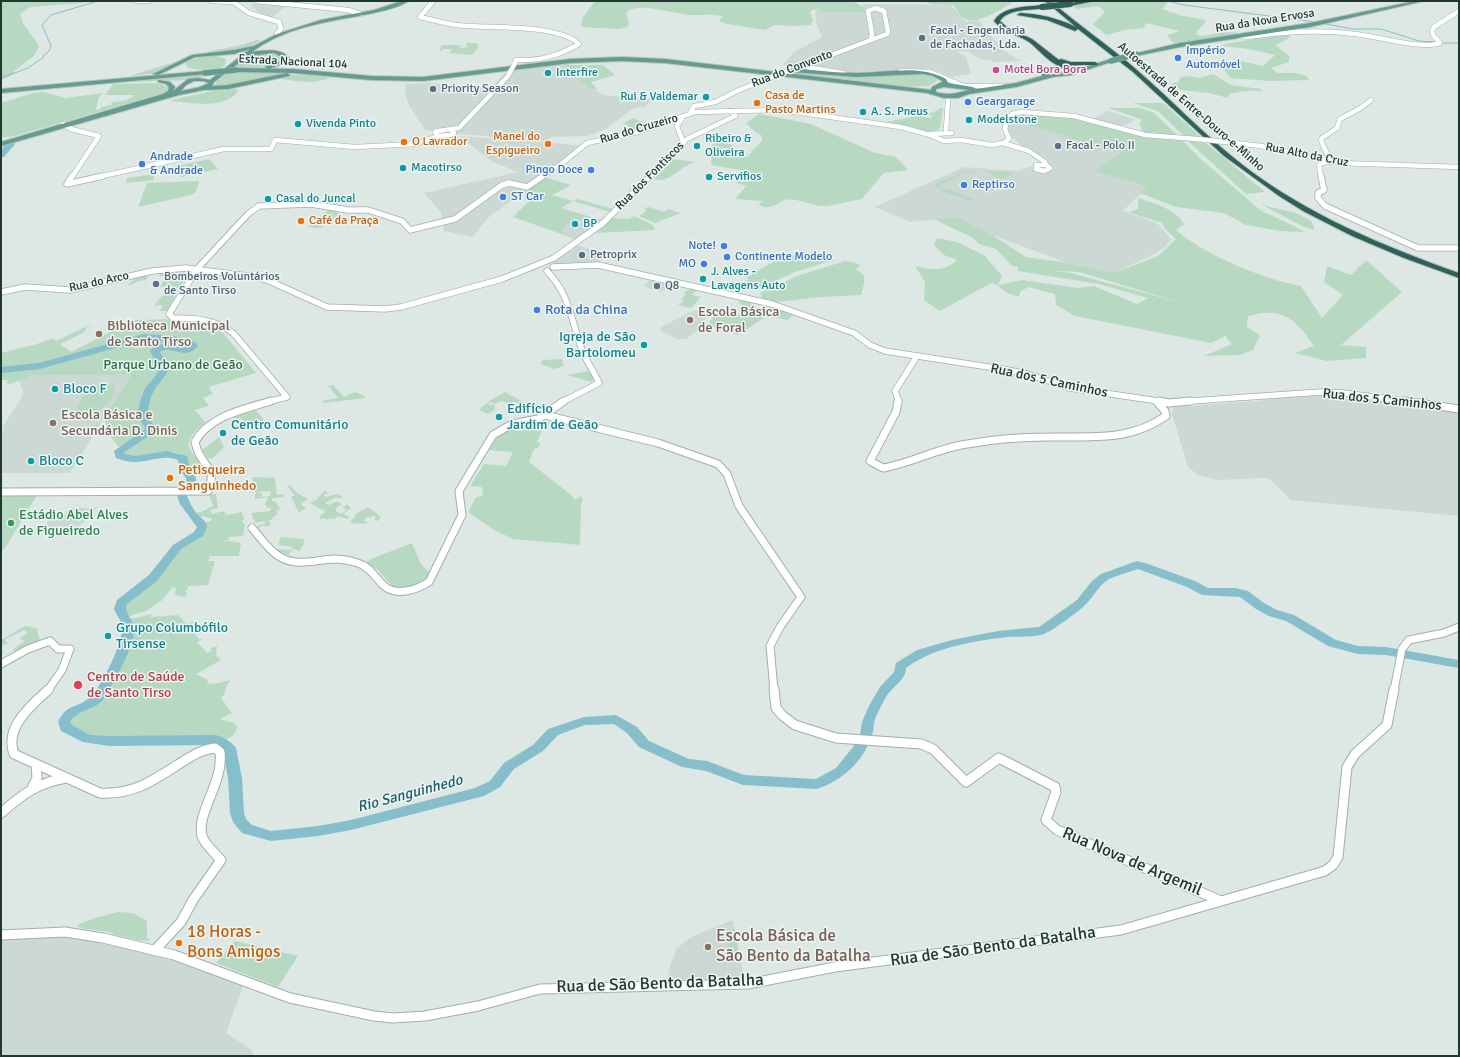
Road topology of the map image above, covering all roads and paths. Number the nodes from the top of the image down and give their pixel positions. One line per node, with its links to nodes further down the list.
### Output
1 (136, 1): 2 (street)
2 (149, 1)
3 (211, 1): 13 (street)
4 (227, 1): 13 (street)
5 (256, 1): 18 (street)
6 (407, 1): 22 (main road)
7 (433, 1): 73 (street, bridge)
8 (1048, 1): 28 (highway, Autoestrada de Entre-Douro-e-Minho)
9 (1055, 1): 94 (highway, Autoestrada de Entre-Douro-e-Minho)
10 (1085, 1): 17 (highway)
11 (1092, 1): 17 (highway)
12 (1422, 1): 25 (main road, Rua da Nova Ervosa)
13 (221, 2): 14 (street)
14 (234, 2): 24 (street)
15 (1018, 3): 21 (highway)
16 (329, 4): 18 (street)
17 (1069, 4): 19 (highway, bridge)
18 (323, 7): 22 (street)
19 (1042, 7): 21 (highway); 23 (highway)
20 (1459, 11): 25 (street)
21 (1002, 12): 30 (highway)
22 (361, 14): 24 (main road)
23 (1002, 26): 28 (highway); 30 (highway)
24 (279, 34): 27 (main road)
25 (1239, 36): 32 (main road, Rua da Nova Ervosa, bridge)
26 (871, 39): 26 (street, Rua do Convento); 35 (street, Rua do Convento)
27 (265, 41): 29 (main road); 31 (main road); 43 (main road)
28 (1102, 44): 96 (highway, Autoestrada de Entre-Douro-e-Minho)
29 (255, 46): 36 (main road); 45 (main road)
30 (1039, 50): 33 (highway); 34 (highway); 38 (highway)
31 (240, 59): 37 (main road); 49 (main road)
32 (1111, 61): 33 (main road, Rua da Nova Ervosa); 39 (main road, Rua da Nova Ervosa)
33 (1095, 64): 39 (main road, Rua da Nova Ervosa)
34 (1066, 66): 38 (main road); 39 (main road)
35 (805, 67): 42 (main road); 47 (street); 52 (main road)
36 (224, 68): 41 (main road); 46 (main road)
37 (251, 69): 40 (main road, Estrada Nacional 104); 43 (main road, Estrada Nacional 104)
38 (1053, 69): 44 (main road); 54 (main road)
39 (1075, 69): 44 (main road)
40 (237, 70): 41 (main road, Estrada Nacional 104, bridge); 43 (main road, Estrada Nacional 104); 50 (main road, Estrada Nacional 104, bridge)
41 (213, 71): 45 (main road, Estrada Nacional 104)
42 (789, 71): 63 (street, Rua do Convento, bridge)
43 (320, 73): 56 (main road); 59 (main road, Estrada Nacional 104)
44 (1063, 74): 60 (main road)
45 (137, 78): 55 (main road, Estrada Nacional 104)
46 (199, 79): 49 (main road); 51 (main road)
47 (948, 80): 53 (street); 54 (street)
48 (160, 81): 50 (main road); 51 (main road); 64 (main road)
49 (211, 82): 56 (main road)
50 (66, 85): 55 (main road, Estrada Nacional 104)
51 (184, 85): 58 (main road); 64 (main road)
52 (942, 85): 53 (main road); 59 (main road)
53 (953, 85): 60 (main road)
54 (1001, 86): 60 (main road)
55 (26, 88): 57 (main road)
56 (205, 88): 58 (main road)
57 (1, 90)
58 (191, 90): 72 (main road)
59 (936, 92): 60 (main road, Estrada Nacional 104); 62 (street)
60 (961, 92): 62 (street)
61 (1371, 100): 83 (street)
62 (948, 101): 74 (street)
63 (715, 102): 65 (street, Rua do Convento); 66 (street)
64 (136, 104): 72 (main road)
65 (704, 104): 66 (street); 67 (street, Rua do Convento)
66 (713, 108): 68 (street); 70 (street)
67 (692, 111): 70 (street); 71 (street, Rua do Cruzeiro)
68 (723, 111): 69 (street); 70 (street)
69 (730, 111): 76 (street); 80 (street, Rua dos Fontiscos)
70 (704, 112)
71 (684, 116): 80 (street); 91 (street, Rua do Cruzeiro)
72 (91, 117): 73 (main road)
73 (63, 124): 82 (main road)
74 (946, 130): 75 (street); 76 (street)
75 (952, 133): 76 (street); 77 (street)
76 (938, 134): 78 (street)
77 (957, 136): 78 (street); 79 (street)
78 (952, 140): 79 (street)
79 (963, 140): 81 (street)
80 (683, 142): 87 (street, Rua dos Fontiscos)
81 (1003, 143): 83 (street, Rua Alto da Cruz, bridge); 84 (street)
82 (1, 144)
83 (1331, 162): 85 (street, Rua Alto da Cruz); 86 (street)
84 (1046, 165)
85 (1459, 167)
86 (1459, 248)
87 (554, 258): 88 (street); 89 (street)
88 (540, 263): 89 (street, Rua dos 5 Caminhos); 90 (street)
89 (551, 265): 93 (street); 98 (street, Rua dos 5 Caminhos)
90 (534, 267): 92 (street); 95 (street)
91 (197, 269): 95 (street); 97 (street, Rua do Arco); 104 (street)
92 (540, 271): 93 (street); 95 (street)
93 (547, 271): 103 (street)
94 (1459, 271)
95 (521, 272)
96 (1459, 276)
97 (1, 292)
98 (917, 356): 99 (street, Rua dos 5 Caminhos); 102 (street)
99 (1157, 402): 100 (street, Rua dos 5 Caminhos); 102 (street)
100 (1169, 403): 101 (street, Rua dos 5 Caminhos); 102 (street)
101 (1459, 409)
102 (1165, 411)
103 (545, 415): 105 (street); 112 (street, Rua Nova de Argemil)
104 (1, 492)
105 (252, 528)
106 (1459, 627): 112 (street, Rua de São Bento da Batalha)
107 (1, 664): 108 (street)
108 (36, 764): 109 (street); 110 (street)
109 (66, 778): 110 (street); 114 (street)
110 (32, 788): 111 (street)
111 (1, 813)
112 (1221, 901): 114 (street, Rua de São Bento da Batalha)
113 (1, 935): 114 (street, Rua de São Bento da Batalha)
114 (154, 951)

